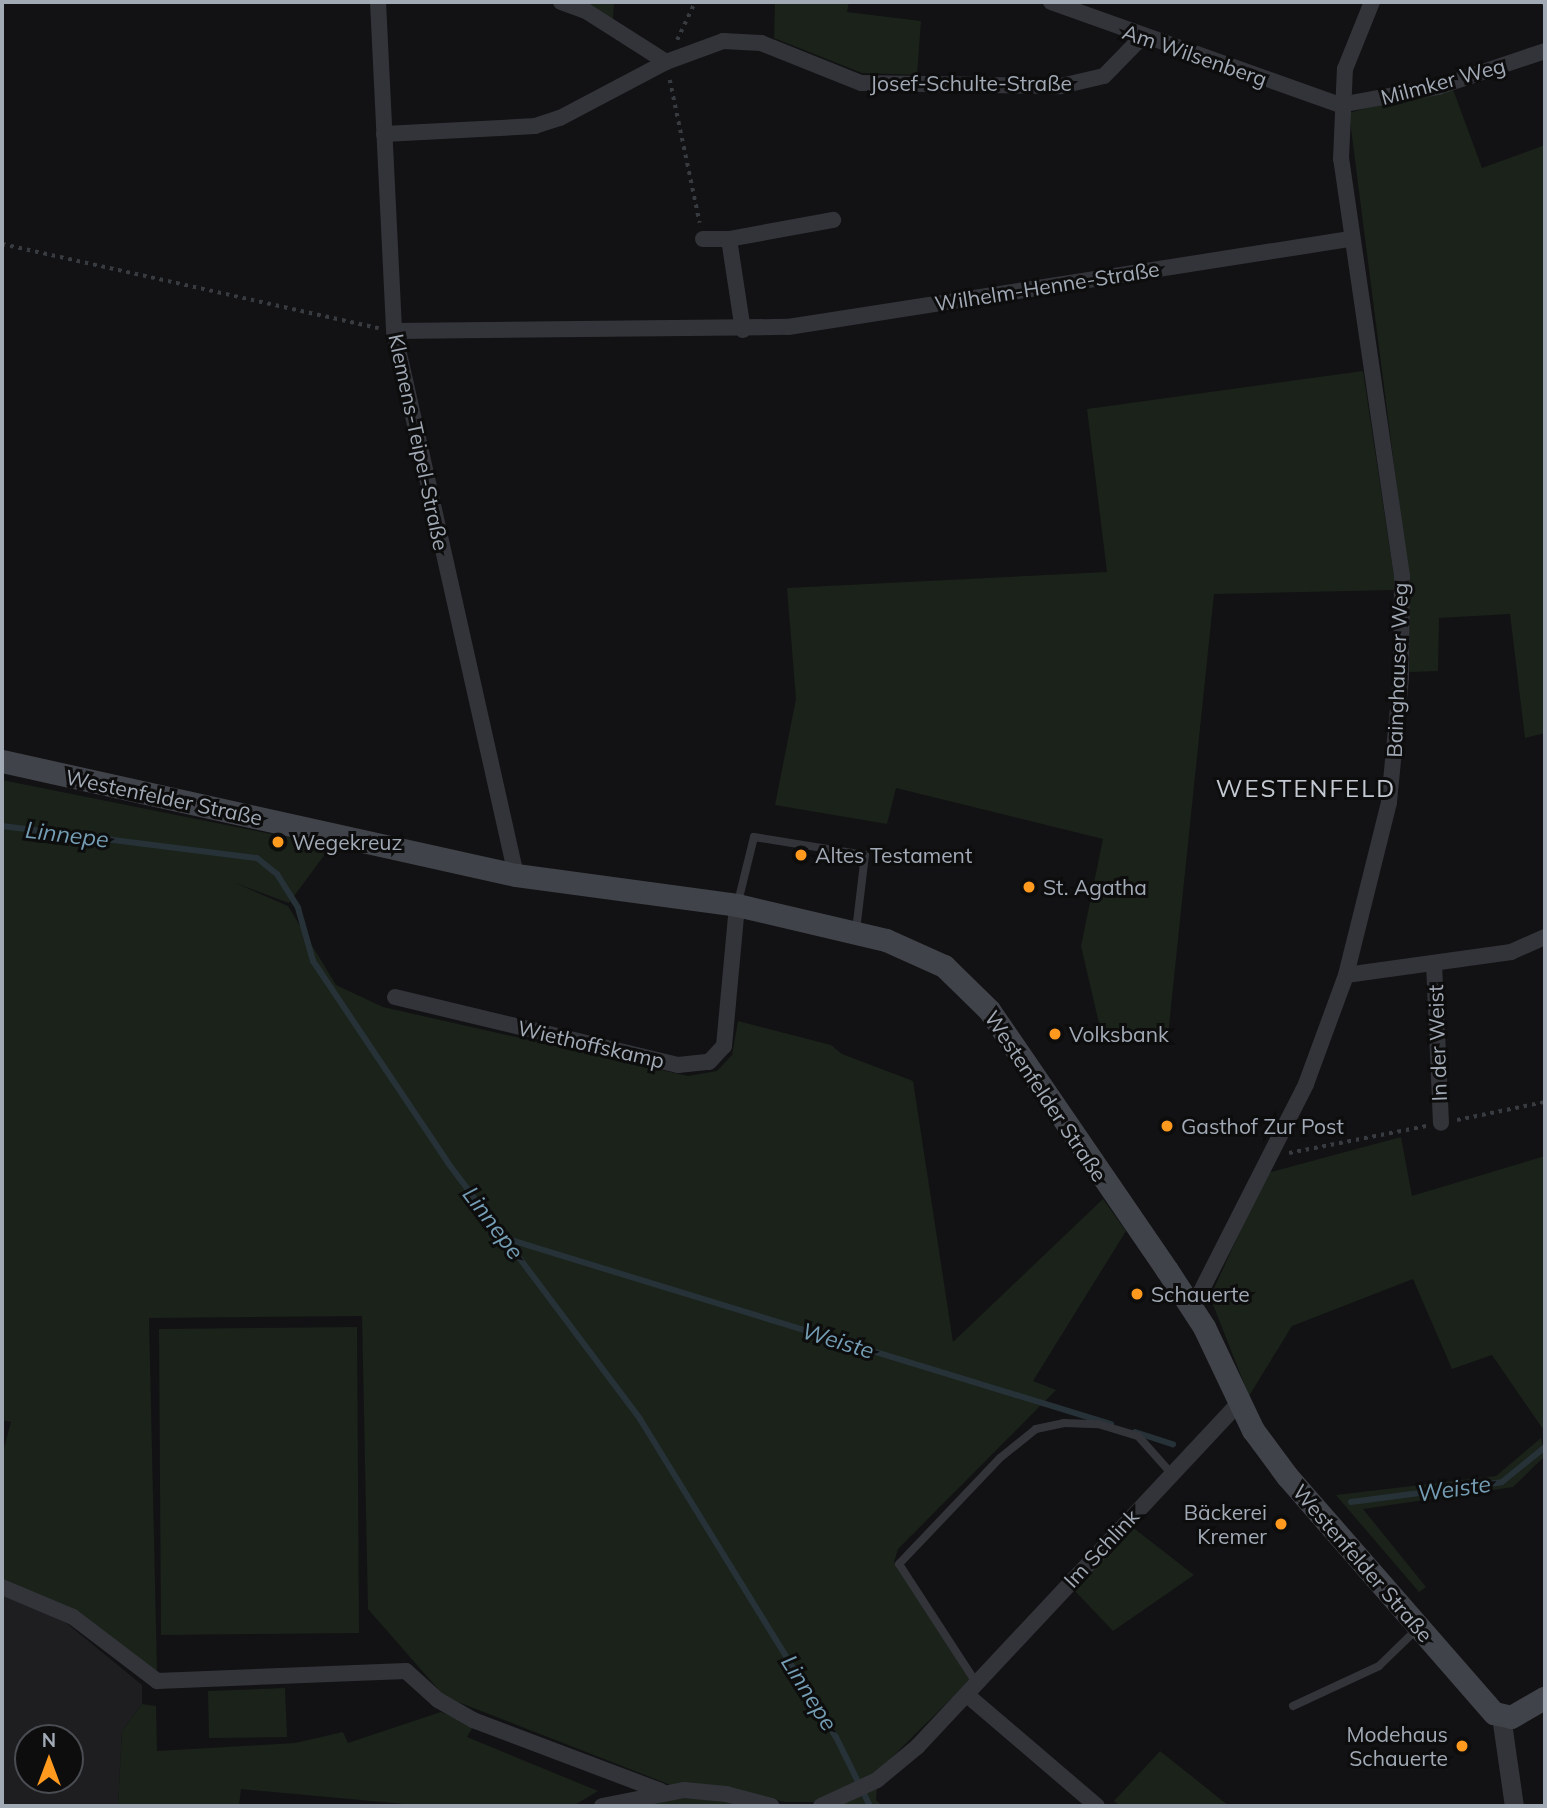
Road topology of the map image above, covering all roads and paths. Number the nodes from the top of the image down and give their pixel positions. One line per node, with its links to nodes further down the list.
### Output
1 (378, 2): 10 (street, Klemens-Teipel-Straße)
2 (561, 2): 8 (street)
3 (695, 2): 8 (path)
4 (1051, 2): 6 (street, Am Wilsenberg)
5 (1372, 2): 9 (street, Bainghauser Weg)
6 (1142, 37): 8 (street, Josef-Schulte-Straße); 9 (street, Am Wilsenberg)
7 (1545, 51): 9 (street, Milmker Weg)
8 (666, 62): 10 (street, Josef-Schulte-Straße); 12 (path)
9 (1340, 105): 14 (street, Bainghauser Weg)
10 (384, 134): 17 (street, Klemens-Teipel-Straße)
11 (833, 220): 13 (street)
12 (703, 239): 13 (street)
13 (729, 239): 16 (street)
14 (1350, 239): 16 (street, Wilhelm-Henne-Straße); 24 (street, Bainghauser Weg)
15 (2, 244): 17 (path)
16 (743, 330): 17 (street, Wilhelm-Henne-Straße)
17 (394, 331): 19 (street, Klemens-Teipel-Straße)
18 (2, 761): 19 (main road, Westenfelder Straße)
19 (516, 875): 20 (main road, Westenfelder Straße)
20 (737, 905): 21 (main road, Westenfelder Straße); 21 (lane); 25 (street, Wiethoffskamp)
21 (856, 933): 29 (main road, Westenfelder Straße)
22 (1545, 937): 23 (street, In der Weist)
23 (1434, 963): 24 (street, In der Weist); 27 (street, In der Weist)
24 (1346, 975): 28 (street, Bainghauser Weg)
25 (395, 998)
26 (1545, 1102): 27 (path)
27 (1441, 1123): 28 (path)
28 (1266, 1157): 29 (street, Bainghauser Weg)
29 (1192, 1309): 30 (main road, Westenfelder Straße)
30 (1238, 1404): 31 (street, Im Schlink); 33 (main road, Westenfelder Straße)
31 (1171, 1473): 34 (street, Im Schlink); 34 (lane)
32 (2, 1587): 38 (street)
33 (1420, 1626): 36 (lane); 37 (main road, Westenfelder Straße)
34 (972, 1690): 41 (street, Im Schlink); 42 (street)
35 (1545, 1698): 37 (main road)
36 (1293, 1706)
37 (1512, 1715): 43 (street)
38 (662, 1791): 39 (street); 40 (street)
39 (602, 1806)
40 (771, 1806)
41 (821, 1806)
42 (1097, 1806)
43 (1514, 1806)

